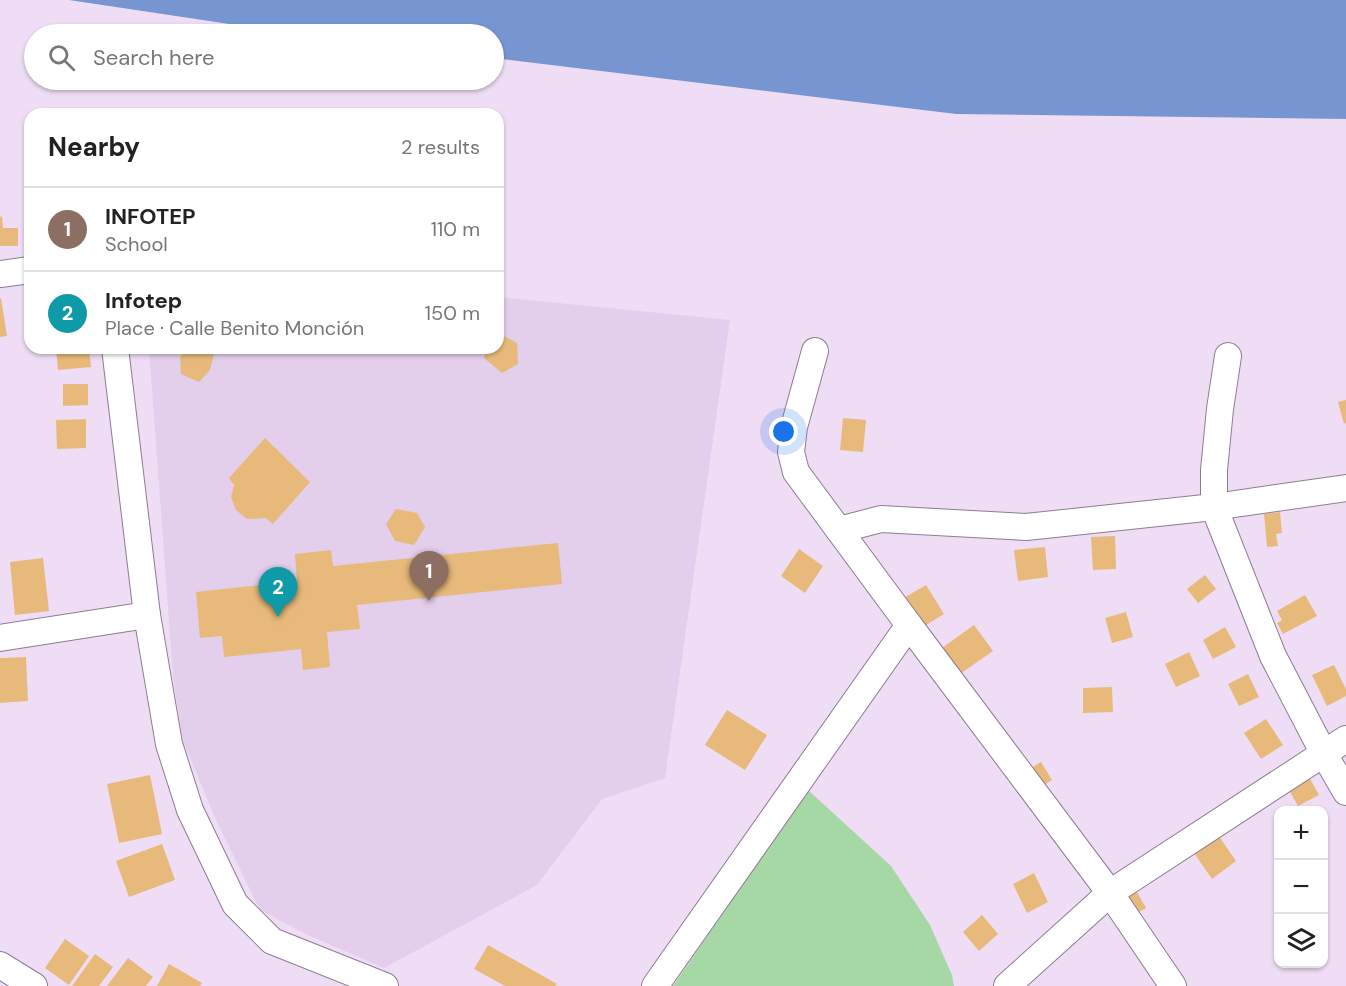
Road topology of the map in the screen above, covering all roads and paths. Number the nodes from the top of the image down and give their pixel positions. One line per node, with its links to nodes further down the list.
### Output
1 (24, 271): 2 (street)
2 (0, 274)
3 (815, 351): 8 (street)
4 (116, 354): 9 (street)
5 (1228, 356): 7 (street)
6 (1346, 488): 7 (street)
7 (1214, 507): 8 (street); 13 (street)
8 (839, 530): 10 (street)
9 (147, 615): 11 (street); 18 (street)
10 (909, 625): 15 (street); 19 (street)
11 (0, 638)
12 (1346, 739): 13 (street)
13 (1324, 753): 14 (street); 15 (street)
14 (1346, 792)
15 (1110, 893): 20 (street); 21 (street)
16 (0, 965): 17 (street)
17 (34, 986)
18 (385, 986)
19 (656, 986)
20 (1007, 986)
21 (1173, 986)

